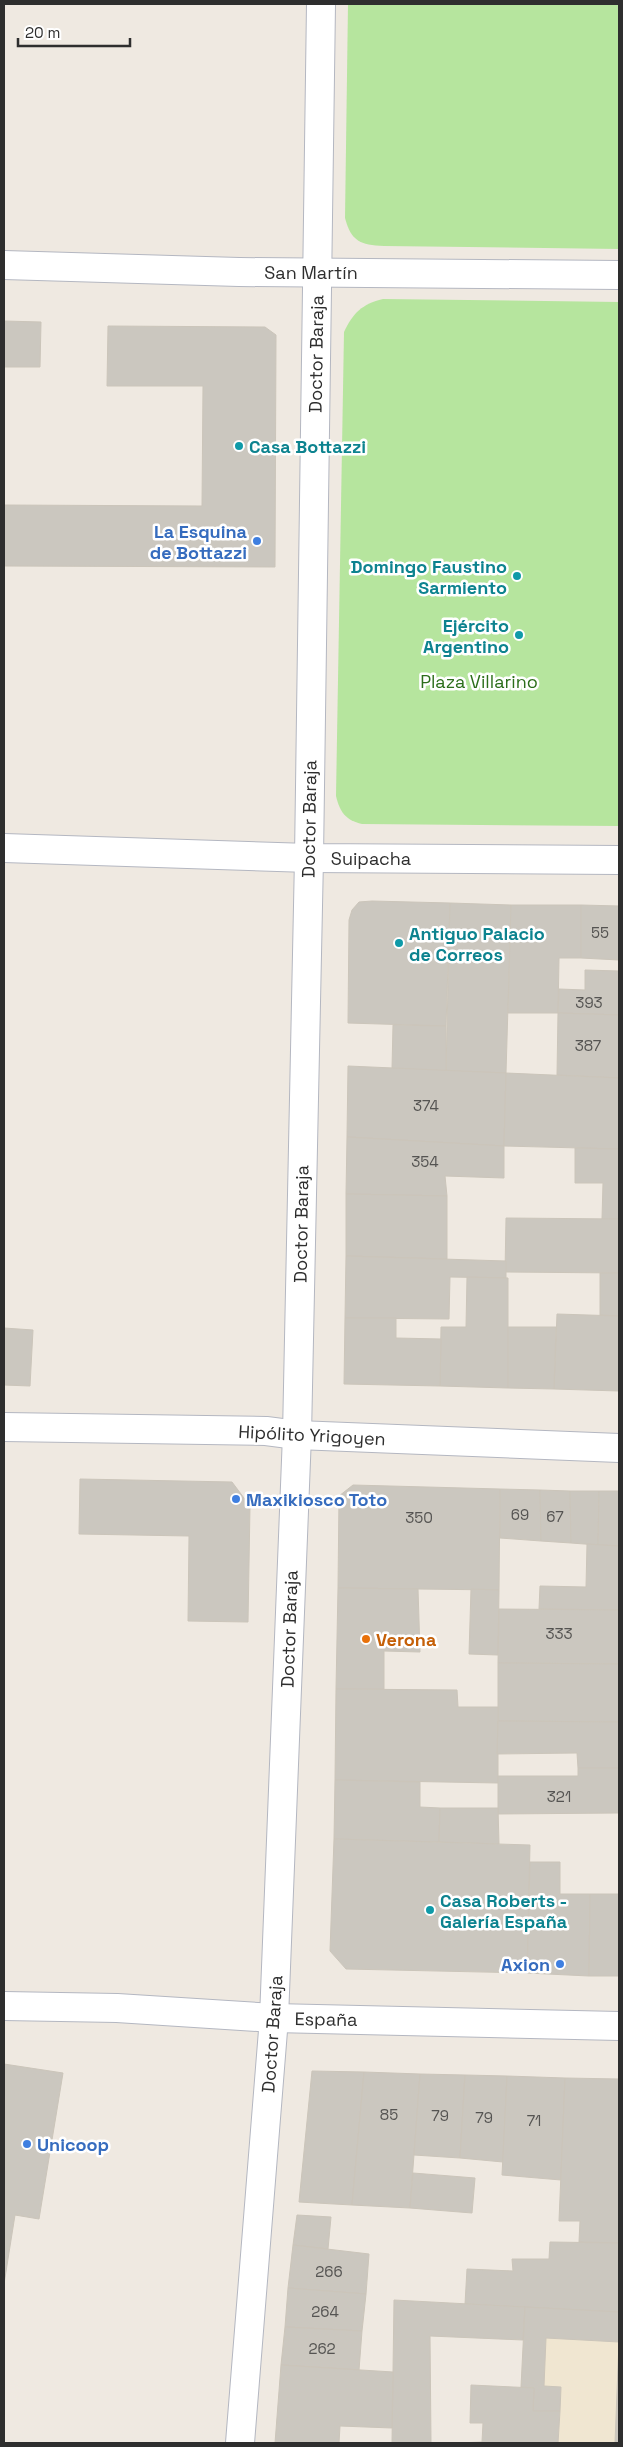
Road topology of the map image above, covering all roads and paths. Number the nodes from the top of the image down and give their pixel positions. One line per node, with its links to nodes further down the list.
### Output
1 (321, 4): 3 (street, Doctor Baraja)
2 (4, 265): 3 (street, San Martín)
3 (317, 272): 4 (street, San Martín); 6 (street, Doctor Baraja)
4 (619, 275)
5 (4, 848): 6 (street, Suipacha)
6 (309, 858): 7 (street, Suipacha); 9 (street, Doctor Baraja)
7 (619, 860)
8 (4, 1427): 9 (street, Hipólito Yrigoyen)
9 (297, 1435): 10 (street, Hipólito Yrigoyen); 12 (street, Doctor Baraja)
10 (619, 1448)
11 (4, 2006): 12 (street, España)
12 (274, 2018): 13 (street, España); 14 (street, Doctor Baraja)
13 (619, 2026)
14 (240, 2443)

